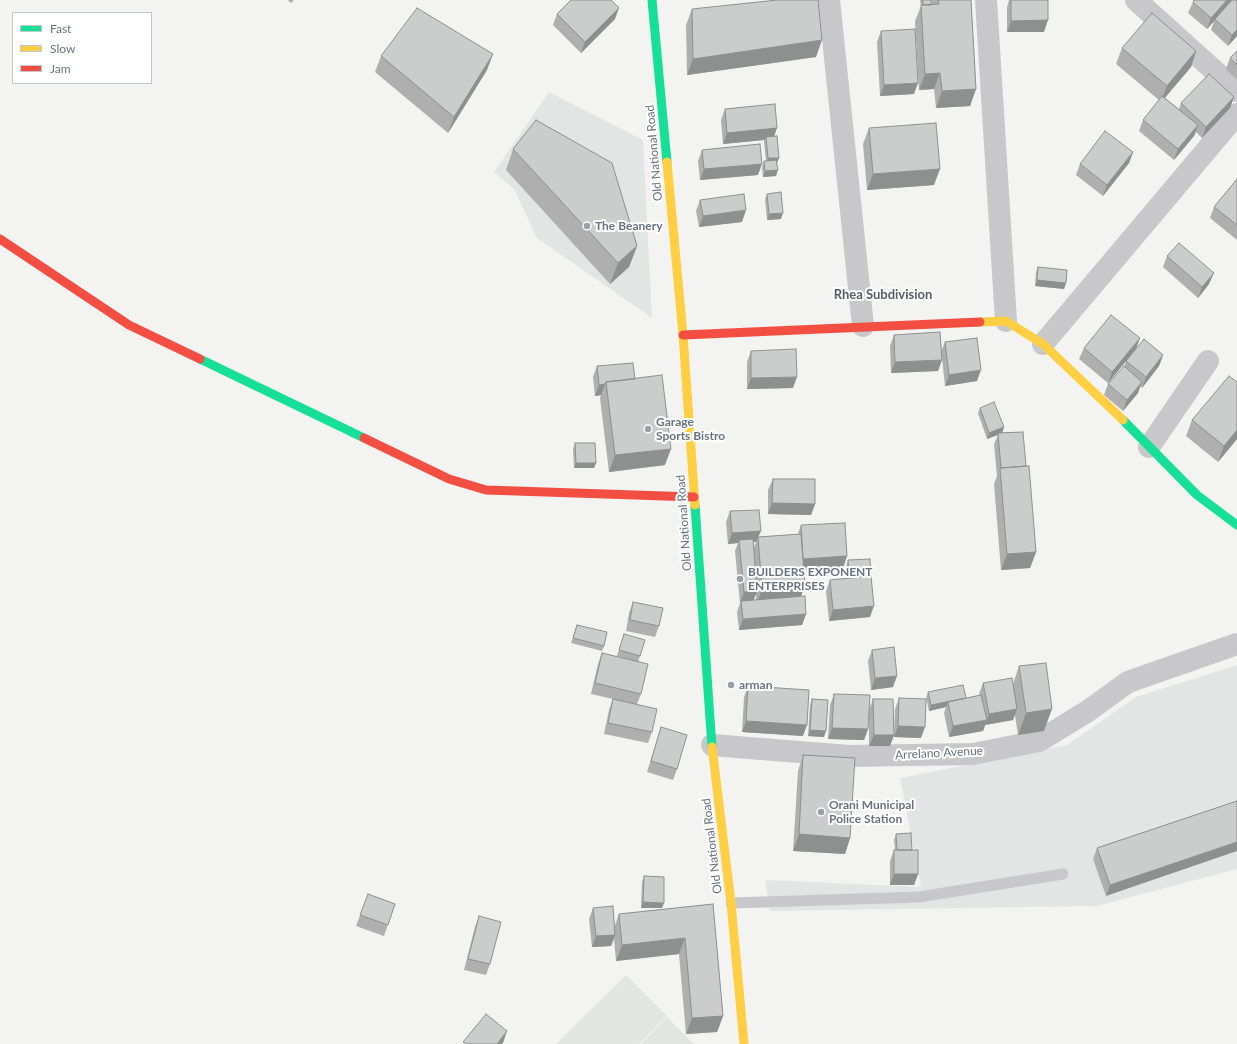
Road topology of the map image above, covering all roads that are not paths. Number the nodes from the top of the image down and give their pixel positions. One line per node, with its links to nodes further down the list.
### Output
1 (641, 0): 6 (lane)
2 (652, 0): 6 (street, Old National Road)
3 (828, 0): 11 (street)
4 (986, 0): 10 (street)
5 (1136, 0): 7 (street)
6 (654, 12): 12 (street, Old National Road)
7 (1237, 91)
8 (1237, 114): 13 (street)
9 (0, 239): 16 (street)
10 (1006, 321): 11 (street); 13 (street)
11 (863, 326): 12 (street)
12 (683, 336): 16 (street, Old National Road)
13 (1044, 344): 15 (street)
14 (1208, 361): 15 (street)
15 (1149, 447): 17 (street)
16 (694, 497): 19 (street, Old National Road)
17 (1237, 525)
18 (1237, 644): 19 (street, Arrelano Avenue)
19 (712, 745): 21 (street, Old National Road)
20 (1063, 874): 21 (lane)
21 (731, 903): 22 (street, Old National Road)
22 (744, 1044)

